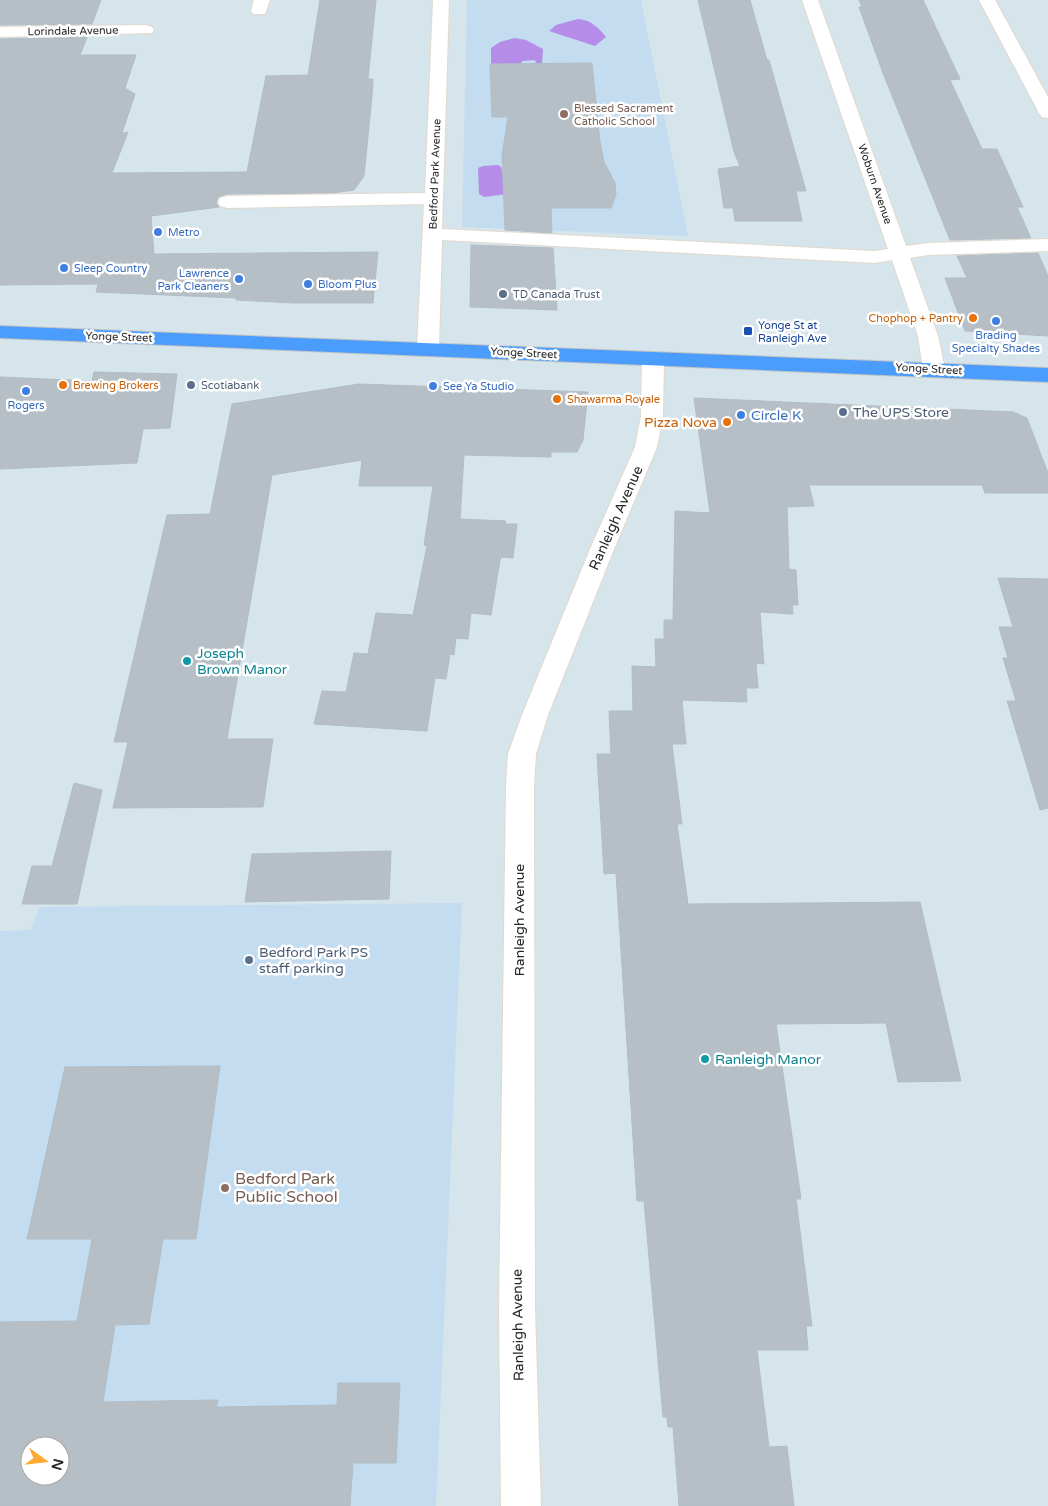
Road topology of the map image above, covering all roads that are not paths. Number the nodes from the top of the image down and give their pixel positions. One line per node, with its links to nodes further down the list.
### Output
1 (442, 0): 7 (street, Bedford Park Avenue)
2 (810, 0): 11 (street, Woburn Avenue)
3 (987, 0): 6 (street)
4 (146, 30): 5 (street, Lorindale Avenue)
5 (0, 32)
6 (1048, 113)
7 (434, 198): 8 (street); 9 (street, Bedford Park Avenue)
8 (227, 202)
9 (433, 234): 11 (street); 13 (street, Bedford Park Avenue)
10 (1048, 245): 11 (street)
11 (899, 254): 15 (street, Woburn Avenue)
12 (0, 332): 13 (main road, Yonge Street)
13 (428, 348): 14 (main road, Yonge Street)
14 (653, 359): 15 (main road, Yonge Street); 17 (street, Ranleigh Avenue)
15 (934, 369): 16 (main road, Yonge Street)
16 (1048, 375)
17 (521, 1506)

